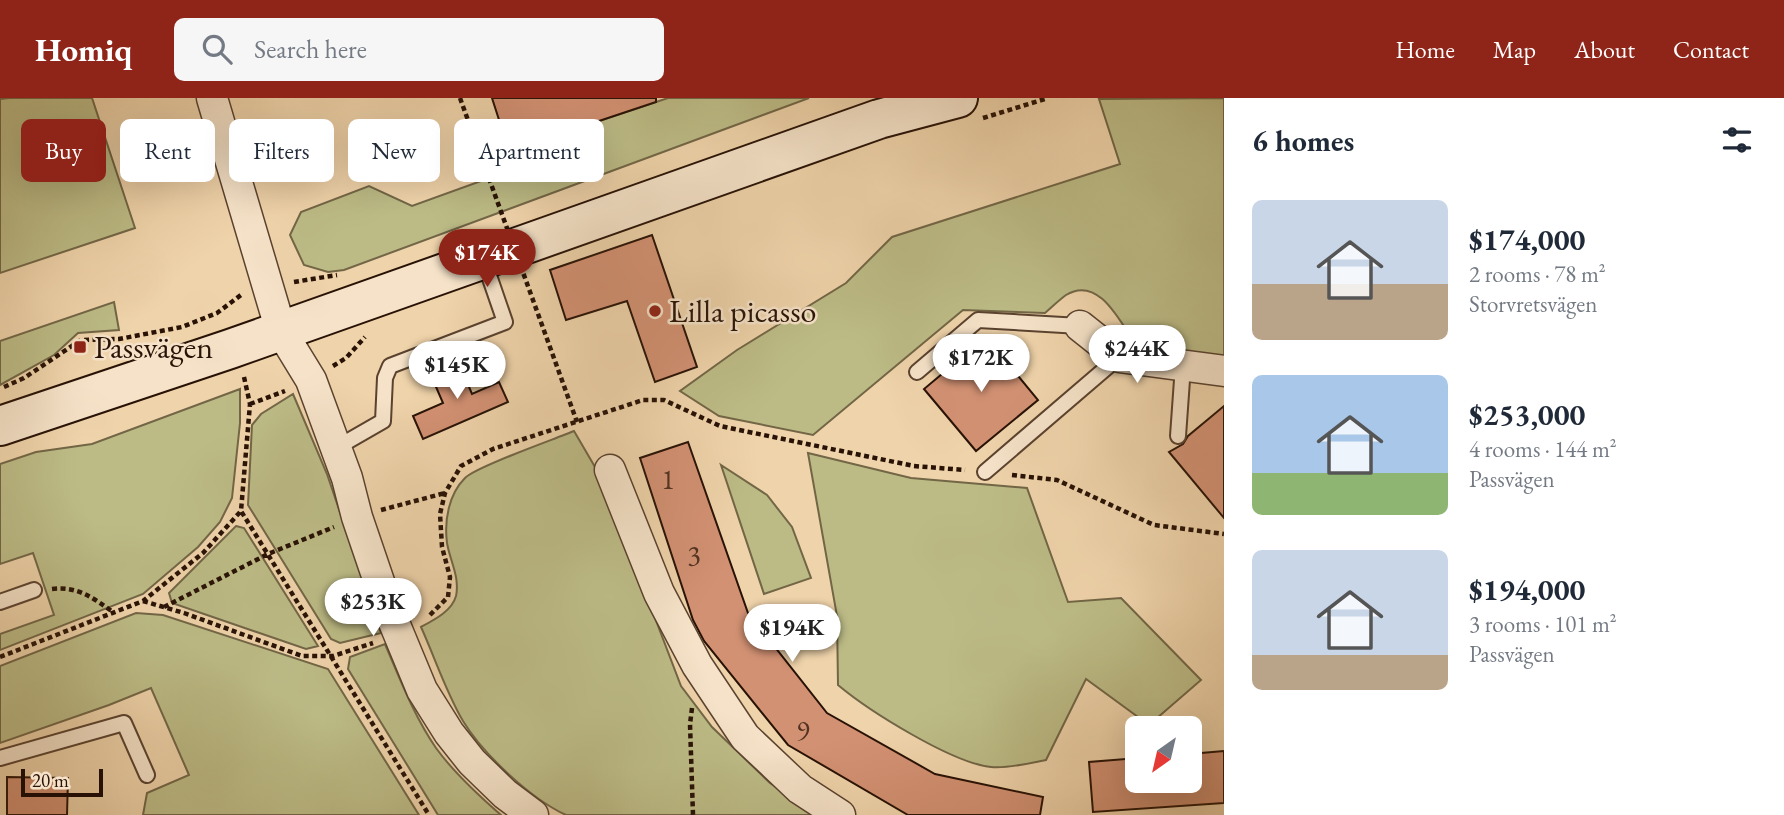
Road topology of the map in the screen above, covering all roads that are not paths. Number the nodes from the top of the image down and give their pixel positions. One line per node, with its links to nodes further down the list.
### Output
1 (212, 98): 5 (street)
2 (958, 98): 3 (street)
3 (484, 259): 5 (street); 12 (lane)
4 (1080, 326): 6 (street); 9 (lane)
5 (281, 331): 10 (street); 12 (street)
6 (1119, 357): 7 (street); 14 (lane)
7 (1183, 366): 8 (street); 11 (lane)
8 (1224, 371)
9 (917, 372)
10 (0, 426)
11 (1178, 436)
12 (336, 448): 19 (street)
13 (610, 470): 20 (street)
14 (985, 472)
15 (34, 590): 16 (lane)
16 (0, 602)
17 (0, 758): 18 (lane)
18 (147, 775)
19 (533, 815)
20 (839, 815)

